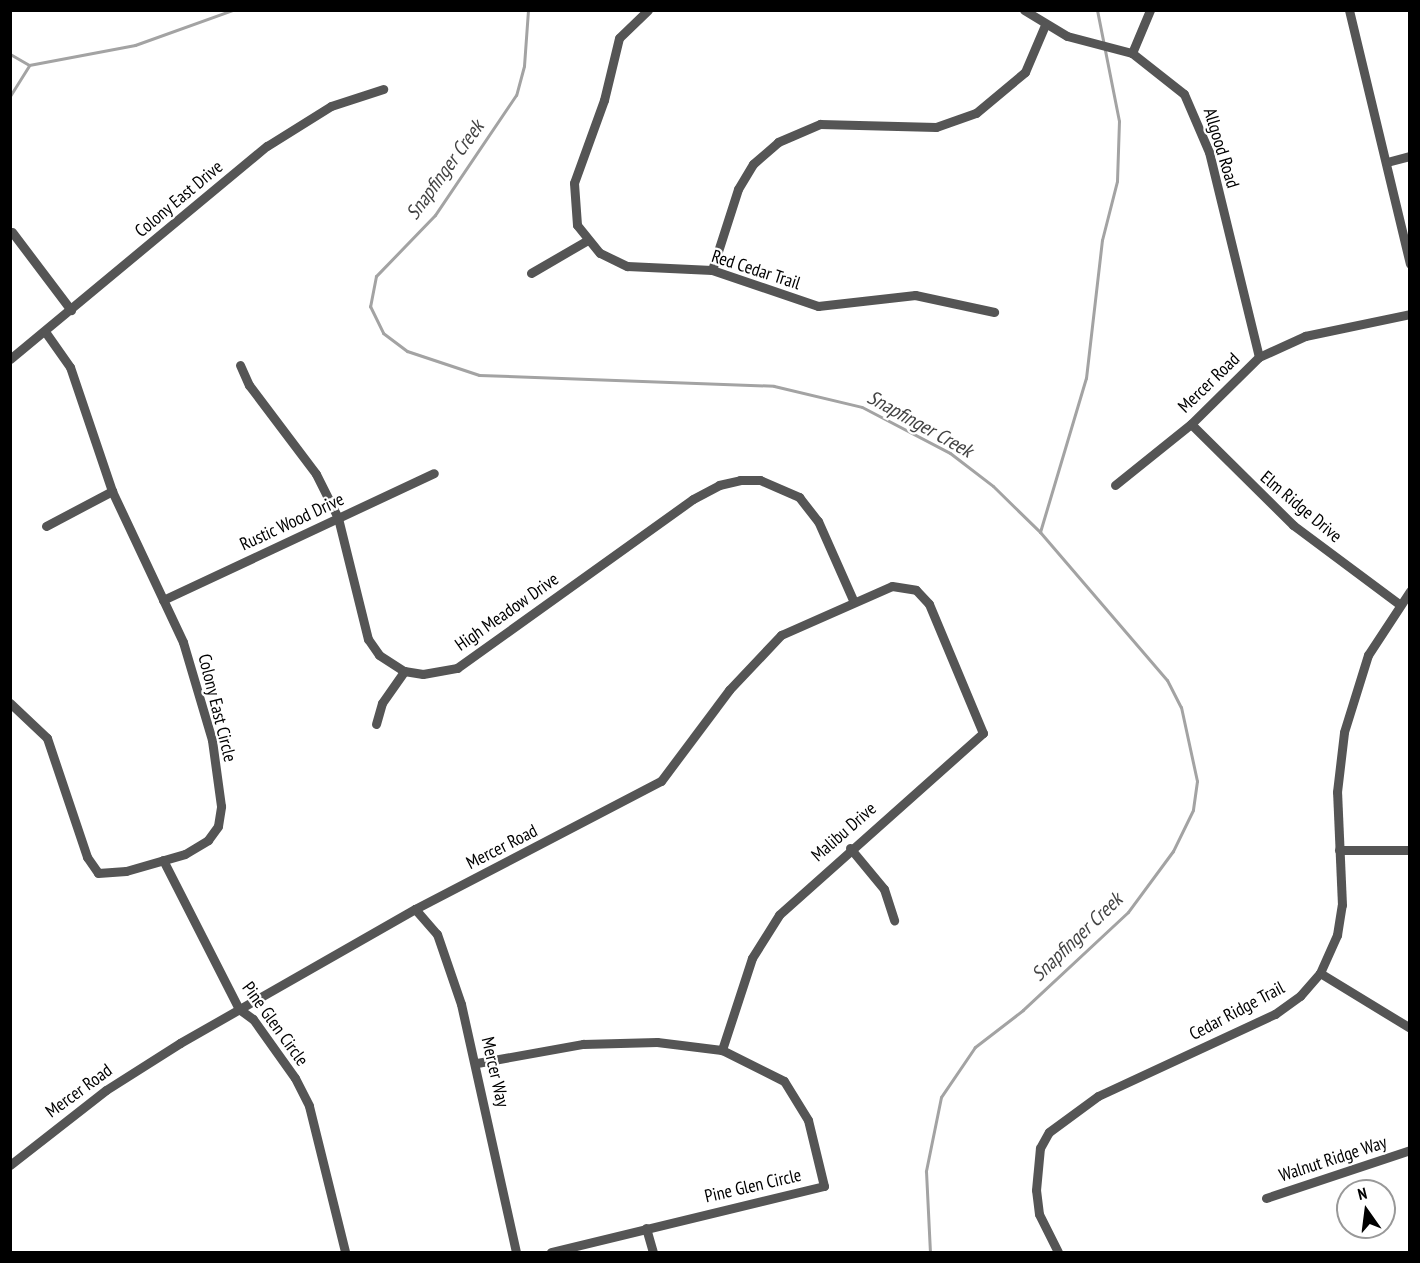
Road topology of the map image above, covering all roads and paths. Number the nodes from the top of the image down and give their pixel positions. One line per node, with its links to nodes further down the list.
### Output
1 (648, 10): 11 (street)
2 (1024, 10): 5 (street, Allgood Road)
3 (1150, 10): 6 (street)
4 (1350, 10): 9 (street)
5 (1045, 25): 6 (street, Allgood Road); 13 (street)
6 (1132, 53): 19 (street, Allgood Road)
7 (383, 89): 15 (street, Colony East Drive)
8 (1410, 156): 9 (street)
9 (1387, 162): 12 (street)
10 (12, 232): 15 (street)
11 (586, 241): 13 (street, Red Cedar Trail); 14 (street)
12 (1410, 264)
13 (712, 270): 16 (street, Red Cedar Trail)
14 (531, 273)
15 (70, 310): 18 (street, Colony East Drive)
16 (994, 312)
17 (1410, 314): 19 (street, Mercer Road)
18 (46, 333): 20 (street, Colony East Drive); 25 (street, Colony East Circle)
19 (1259, 357): 22 (street, Mercer Road)
20 (10, 359)
21 (240, 365): 26 (street)
22 (1191, 424): 24 (street, Mercer Road); 31 (street, Elm Ridge Drive)
23 (434, 473): 26 (street, Rustic Wood Drive)
24 (1115, 485)
25 (112, 491): 27 (street); 29 (street, Colony East Circle)
26 (338, 518): 29 (street, Rustic Wood Drive); 33 (street)
27 (46, 525)
28 (1410, 591): 31 (street, Cedar Ridge Trail)
29 (163, 600): 39 (street, Colony East Circle)
30 (854, 600): 32 (street, Mercer Road); 33 (street, High Meadow Drive); 40 (street, Mercer Road)
31 (1399, 604): 37 (street, Cedar Ridge Trail)
32 (951, 658): 36 (street, Malibu Drive)
33 (404, 671): 35 (street)
34 (10, 703): 39 (street, Colony East Circle)
35 (376, 724)
36 (850, 848): 41 (street); 45 (street, Malibu Drive)
37 (1339, 850): 38 (street); 42 (street, Cedar Ridge Trail)
38 (1410, 850)
39 (163, 860): 43 (street, Pine Glen Circle)
40 (415, 909): 43 (street, Mercer Road); 46 (street, Mercer Way)
41 (894, 920)
42 (1320, 973): 44 (street); 55 (street, Cedar Ridge Trail)
43 (239, 1009): 48 (street, Mercer Road); 51 (street, Pine Glen Circle)
44 (1410, 1028)
45 (722, 1050): 46 (street, Pine Glen Circle); 50 (street, Pine Glen Circle)
46 (477, 1063): 52 (street, Mercer Way)
47 (1410, 1150): 49 (street, Walnut Ridge Way)
48 (10, 1166)
49 (1266, 1198)
50 (646, 1228): 53 (street, Pine Glen Circle); 54 (street)
51 (345, 1252)
52 (516, 1252)
53 (551, 1252)
54 (652, 1252)
55 (1058, 1252)

